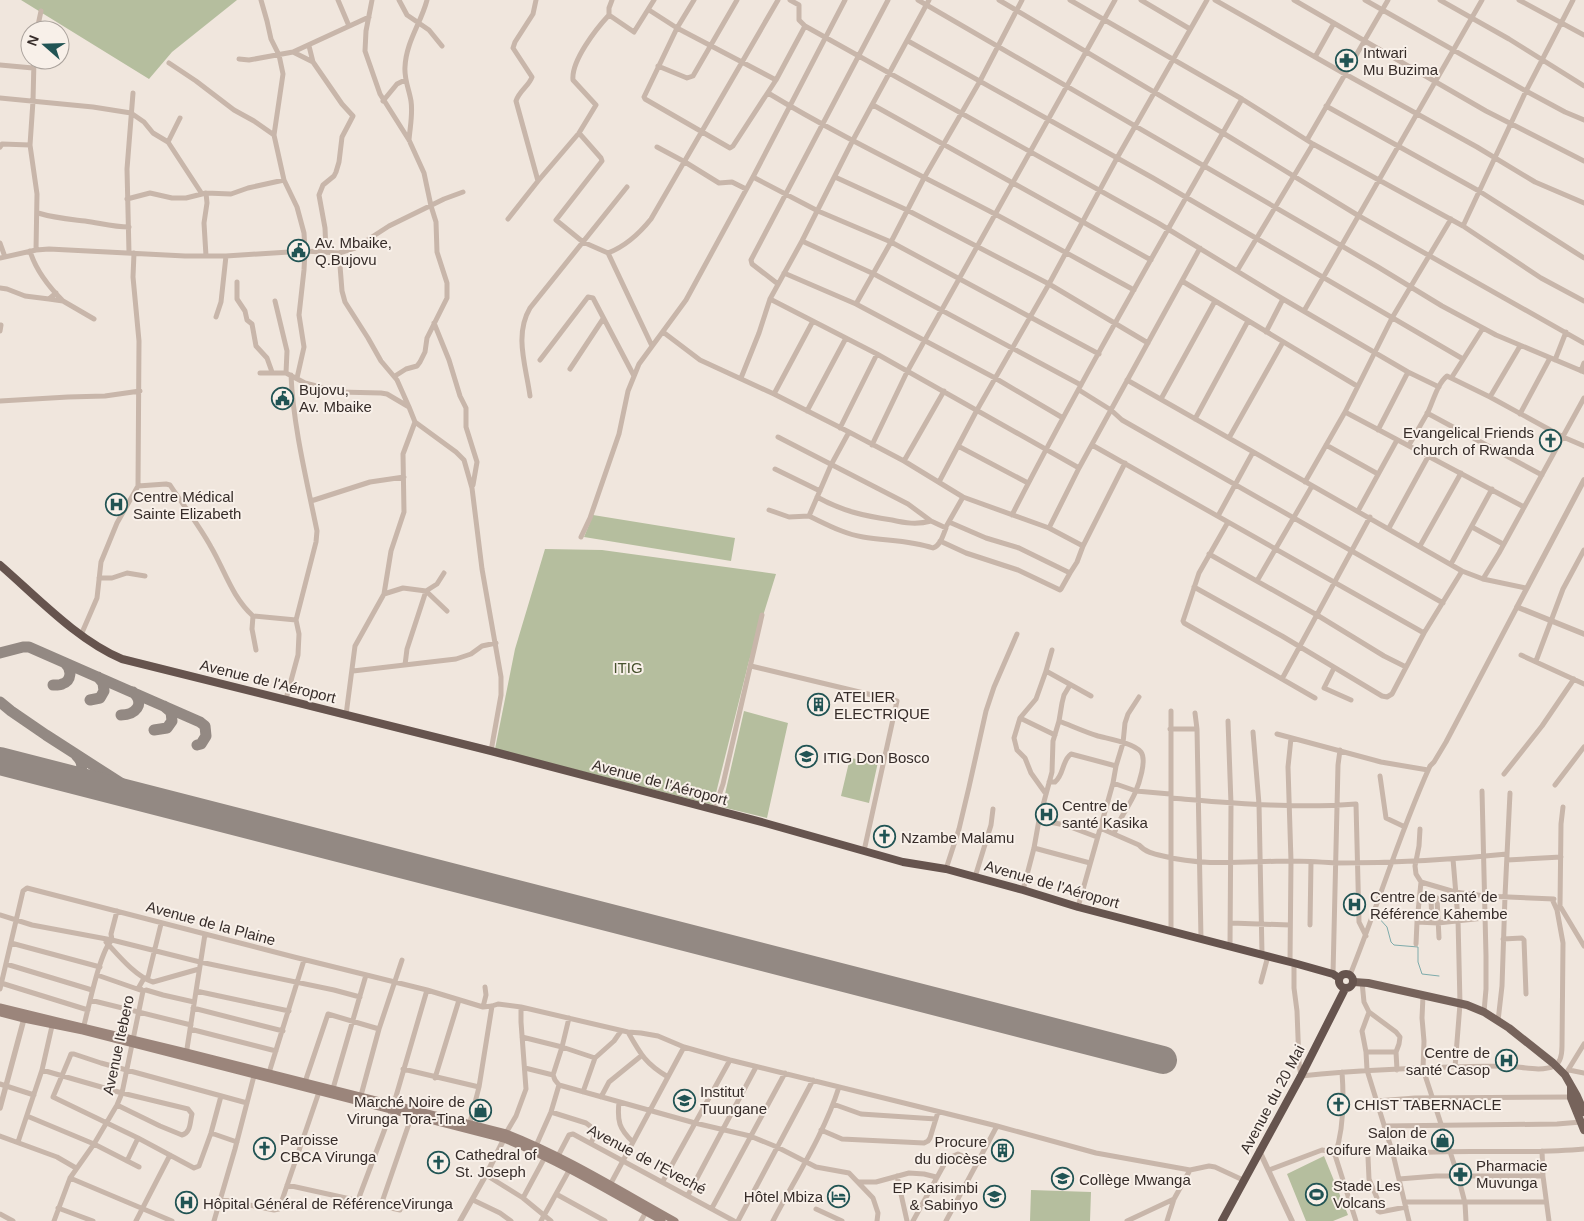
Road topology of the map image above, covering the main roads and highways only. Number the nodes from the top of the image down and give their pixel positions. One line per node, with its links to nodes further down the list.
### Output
1 (0, 565): 2 (highway, Avenue de l'Aéroport)
2 (1336, 976): 3 (highway); 4 (highway)
3 (1355, 979): 4 (highway); 9 (main road)
4 (1345, 989): 17 (highway, Avenue du 20 Mai)
5 (0, 1007): 7 (main road)
6 (0, 1012): 7 (main road)
7 (25, 1016): 8 (main road); 8 (main road)
8 (83, 1029): 12 (main road)
9 (1574, 1097): 10 (main road); 11 (main road)
10 (1584, 1112)
11 (1584, 1130)
12 (535, 1148): 13 (main road); 13 (main road)
13 (571, 1167): 14 (main road)
14 (648, 1209): 15 (main road); 16 (main road)
15 (662, 1221)
16 (675, 1221)
17 (1222, 1221)

